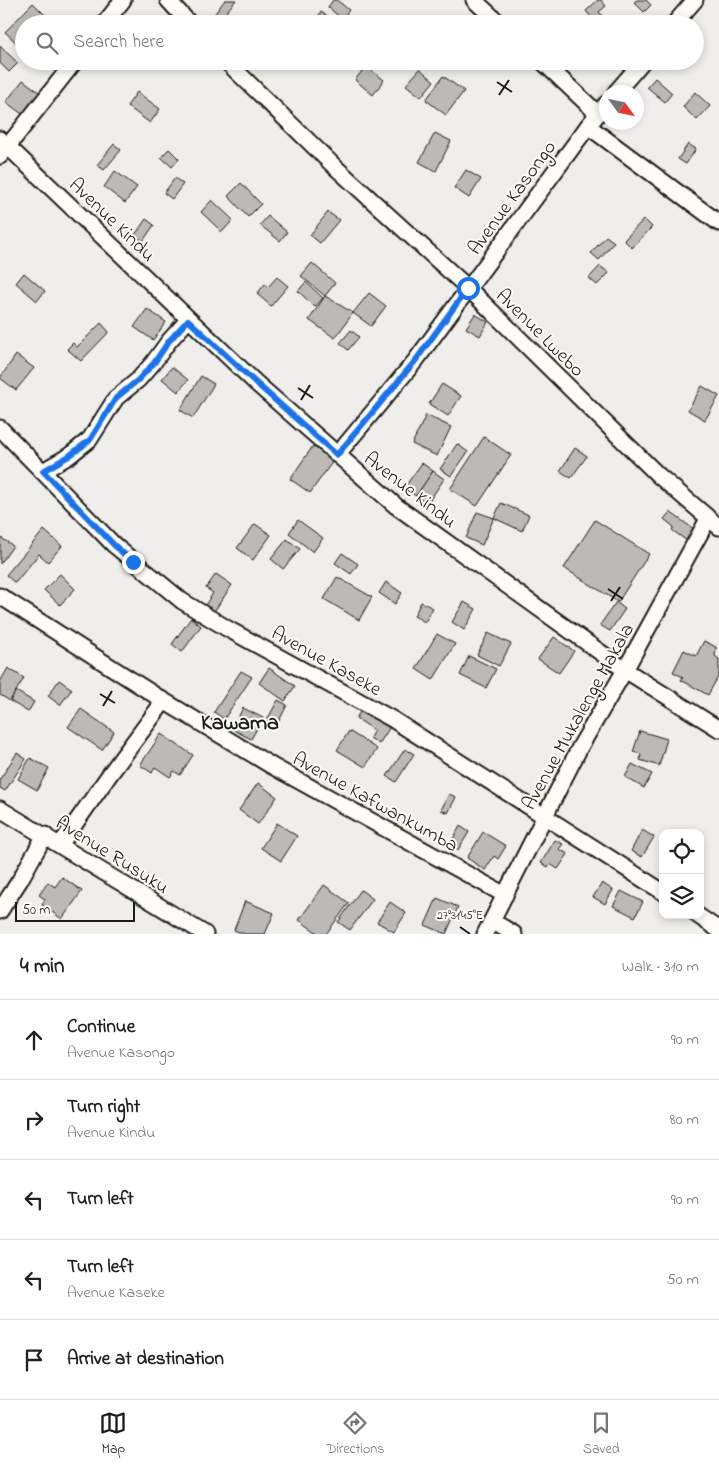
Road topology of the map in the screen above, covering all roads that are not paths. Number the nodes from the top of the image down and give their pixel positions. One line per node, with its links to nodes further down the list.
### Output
1 (123, 0): 5 (street)
2 (168, 0): 6 (street)
3 (474, 0): 7 (street)
4 (694, 0): 8 (street)
5 (111, 15)
6 (182, 15)
7 (490, 15)
8 (682, 15)
9 (67, 70): 17 (street)
10 (235, 70): 19 (street, Avenue Lwebo)
11 (553, 70): 14 (street)
12 (635, 70): 13 (street)
13 (622, 85)
14 (599, 107)
15 (599, 113): 16 (street, Avenue Kasongo)
16 (588, 126): 18 (street); 19 (street, Avenue Kasongo)
17 (3, 147): 20 (street, Avenue Kindu)
18 (719, 223)
19 (468, 288): 22 (street, Avenue Kasongo); 24 (street, Avenue Lwebo)
20 (188, 320): 22 (street, Avenue Kindu); 23 (street)
21 (0, 428): 23 (street, Avenue Kaseke)
22 (337, 455): 26 (street, Avenue Kindu)
23 (43, 471): 30 (street, Avenue Kaseke)
24 (714, 523): 26 (street, Avenue Mukalenge Makala)
25 (0, 596): 27 (street, Avenue Kafwankumba)
26 (625, 670): 28 (street, Avenue Kindu); 30 (street, Avenue Mukalenge Makala)
27 (164, 701): 32 (street); 34 (street, Avenue Kafwankumba)
28 (719, 730)
29 (0, 809): 31 (street, Avenue Rusuku)
30 (544, 817): 33 (street, Avenue Kaseke); 34 (street, Avenue Mukalenge Makala)
31 (45, 836): 32 (street, Avenue Rusuku); 35 (street)
32 (60, 845): 39 (street, Avenue Rusuku)
33 (659, 889)
34 (506, 895): 37 (street, Avenue Mukalenge Makala)
35 (0, 911)
36 (703, 919): 38 (street)
37 (489, 928): 40 (street)
38 (719, 930)
39 (205, 934)
40 (514, 934)

